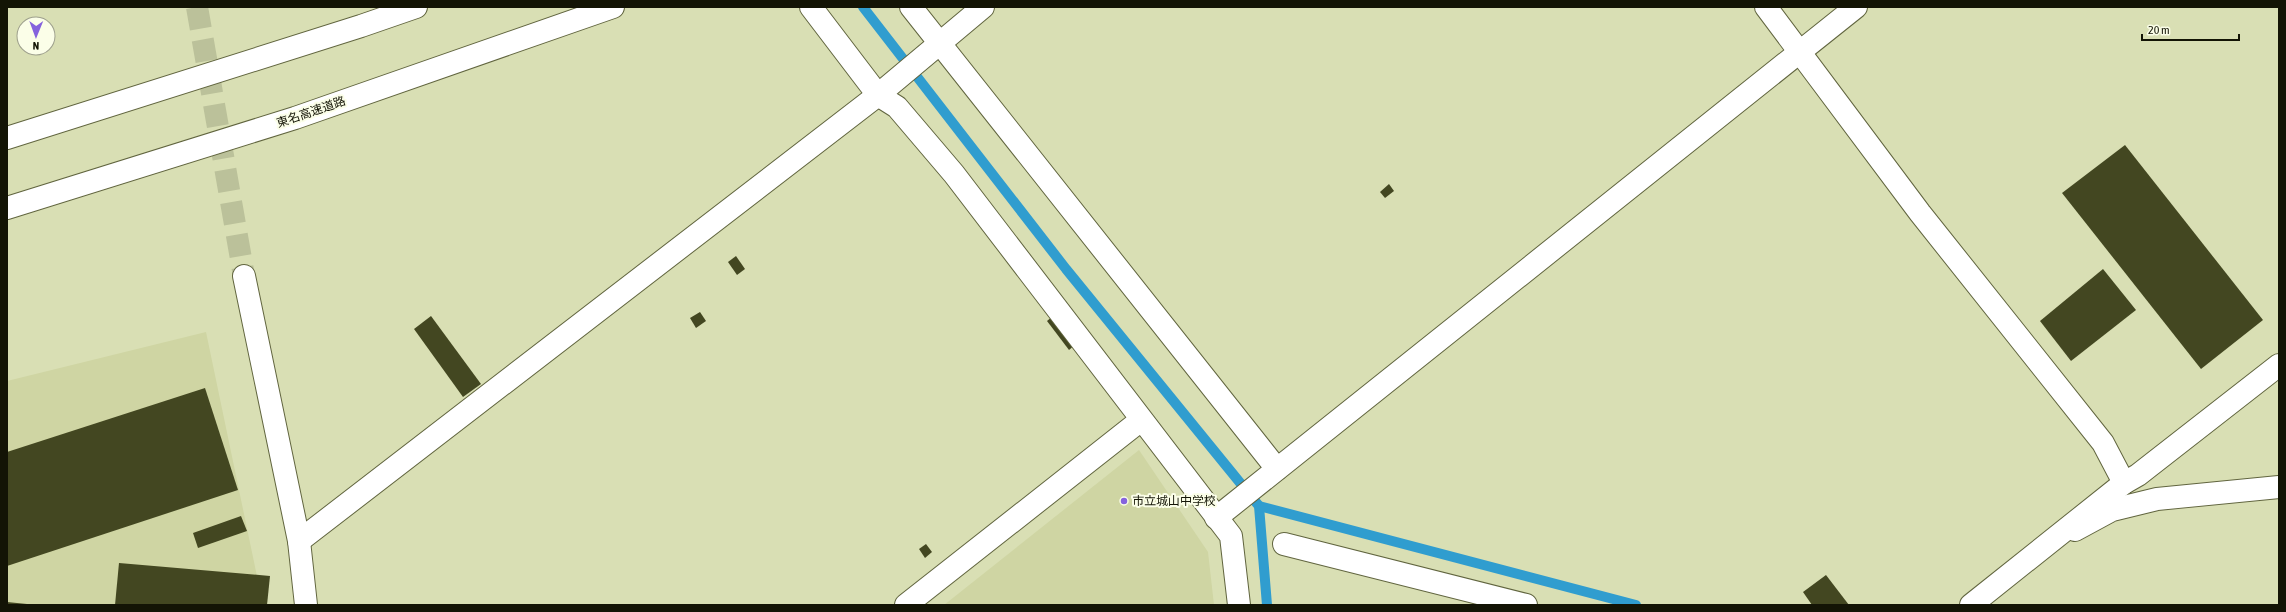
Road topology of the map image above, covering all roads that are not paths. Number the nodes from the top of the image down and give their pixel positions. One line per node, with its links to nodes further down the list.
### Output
1 (416, 7): 11 (main road)
2 (613, 7): 12 (main road, 東名高速道路)
3 (811, 7): 10 (main road)
4 (911, 7): 8 (main road)
5 (983, 7): 8 (main road)
6 (1766, 7): 9 (main road)
7 (1856, 7): 9 (main road)
8 (940, 42): 10 (main road); 16 (main road)
9 (1798, 53): 16 (main road); 17 (main road)
10 (878, 96): 15 (main road); 20 (main road)
11 (7, 138)
12 (7, 208)
13 (244, 276): 20 (main road)
14 (2279, 365): 17 (main road)
15 (1141, 420): 19 (main road); 24 (main road)
16 (1274, 472): 19 (main road)
17 (2124, 483): 22 (main road)
18 (2279, 487): 22 (main road)
19 (1223, 513): 25 (main road)
20 (299, 541): 23 (main road)
21 (1284, 544): 26 (main road)
22 (2044, 547): 27 (main road)
23 (306, 605)
24 (906, 605)
25 (1239, 605)
26 (1526, 605)
27 (1971, 605)

